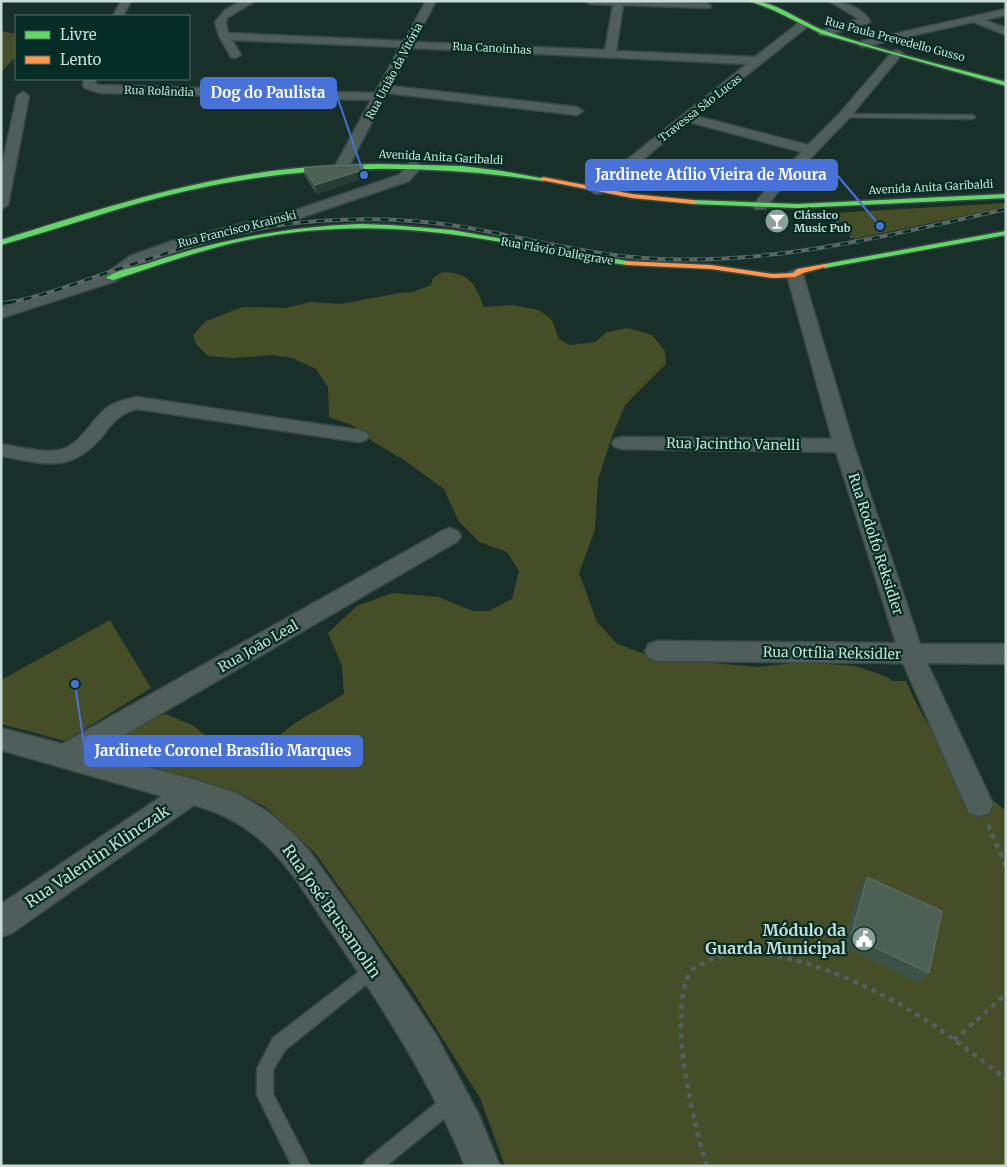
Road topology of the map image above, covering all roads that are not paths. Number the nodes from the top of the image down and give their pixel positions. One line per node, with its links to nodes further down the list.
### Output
1 (126, 1): 10 (street)
2 (250, 1): 15 (street)
3 (431, 1): 16 (street, Rua União da Vitória)
4 (590, 1): 7 (street)
5 (752, 1): 12 (street, Rua Paula Prevedello Gusso)
6 (834, 1): 14 (street)
7 (620, 2): 8 (street); 19 (street)
8 (706, 6)
9 (1006, 12): 11 (street)
10 (119, 15)
11 (974, 19): 13 (street); 17 (street)
12 (804, 24): 14 (street, Rua Paula Prevedello Gusso); 21 (street, Travessa São Lucas)
13 (1006, 32)
14 (824, 33): 17 (street, Rua Paula Prevedello Gusso)
15 (224, 36): 16 (street, Rua Canoinhas); 20 (street)
16 (408, 44): 19 (street, Rua Canoinhas); 24 (street, Rua União da Vitória)
17 (862, 44): 18 (street, Rua Paula Prevedello Gusso)
18 (897, 53): 23 (street, Rua Paula Prevedello Gusso); 27 (street)
19 (610, 54): 21 (street, Rua Canoinhas)
20 (236, 55)
21 (760, 61): 29 (street, Travessa São Lucas)
22 (90, 82): 24 (street, Rua Rolândia)
23 (1006, 84)
24 (382, 93): 26 (street, Rua Rolândia); 31 (street, Rua União da Vitória)
25 (23, 96): 35 (street)
26 (577, 111)
27 (844, 116): 28 (lane); 30 (street)
28 (972, 117)
29 (687, 118): 30 (street); 33 (street, Travessa São Lucas)
30 (810, 150): 36 (street)
31 (342, 166): 32 (street, Avenida Anita Garibaldi); 38 (street, Avenida Anita Garibaldi)
32 (415, 166): 33 (street, Avenida Anita Garibaldi); 40 (street, Rua Francisco Krainski)
33 (596, 190): 36 (street, Avenida Anita Garibaldi)
34 (1006, 196): 36 (street, Avenida Anita Garibaldi)
35 (1, 205)
36 (760, 206)
37 (1005, 235): 39 (street, Rua Flávio Dallegrave)
38 (1, 243)
39 (795, 275): 40 (street, Rua Flávio Dallegrave); 44 (street, Rua Rodolfo Reksidler)
40 (110, 278): 41 (street, Rua Francisco Krainski)
41 (6, 310)
42 (359, 436): 45 (street)
43 (622, 443): 44 (street, Rua Jacintho Vanelli)
44 (844, 446): 48 (street, Rua Rodolfo Reksidler)
45 (1, 450)
46 (450, 536): 51 (street, Rua João Leal)
47 (657, 650): 48 (street, Rua Ottília Reksidler)
48 (911, 654): 49 (street, Rua Ottília Reksidler); 53 (street, Rua Rodolfo Reksidler)
49 (1006, 654)
50 (1, 739): 51 (street, Rua José Brusamolin)
51 (65, 756): 52 (street, Rua José Brusamolin)
52 (192, 791): 54 (street, Rua Valentin Klinczak); 55 (street, Rua José Brusamolin)
53 (979, 804)
54 (1, 922)
55 (374, 970): 56 (street, Rua José Brusamolin); 57 (lane)
56 (454, 1100): 58 (lane); 59 (street, Rua José Brusamolin)
57 (301, 1166)
58 (372, 1166)
59 (483, 1166)

